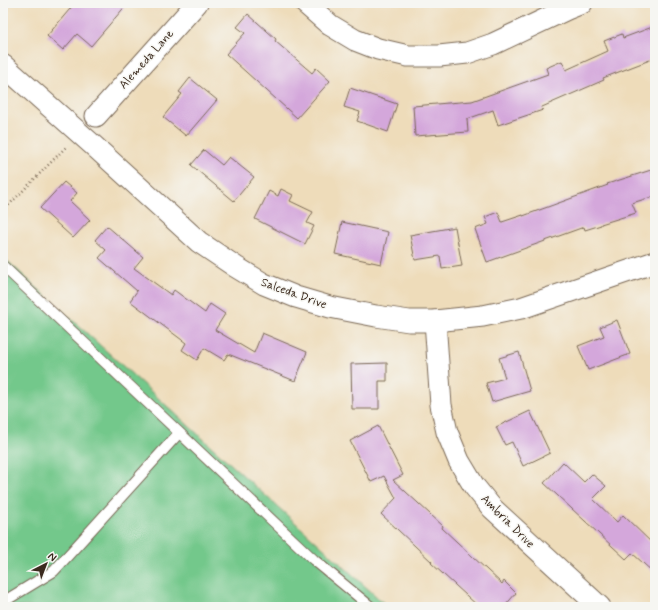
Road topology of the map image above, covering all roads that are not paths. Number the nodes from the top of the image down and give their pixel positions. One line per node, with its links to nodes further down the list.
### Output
1 (197, 3): 5 (street, Alemeda Lane)
2 (305, 3): 3 (street)
3 (582, 3)
4 (3, 65): 8 (street, Salceda Drive)
5 (96, 116)
6 (655, 262): 8 (street, Salceda Drive)
7 (3, 266): 9 (lane)
8 (435, 321): 12 (street, Ambria Drive)
9 (179, 433): 10 (lane); 11 (lane)
10 (3, 602)
11 (371, 607)
12 (600, 607)

